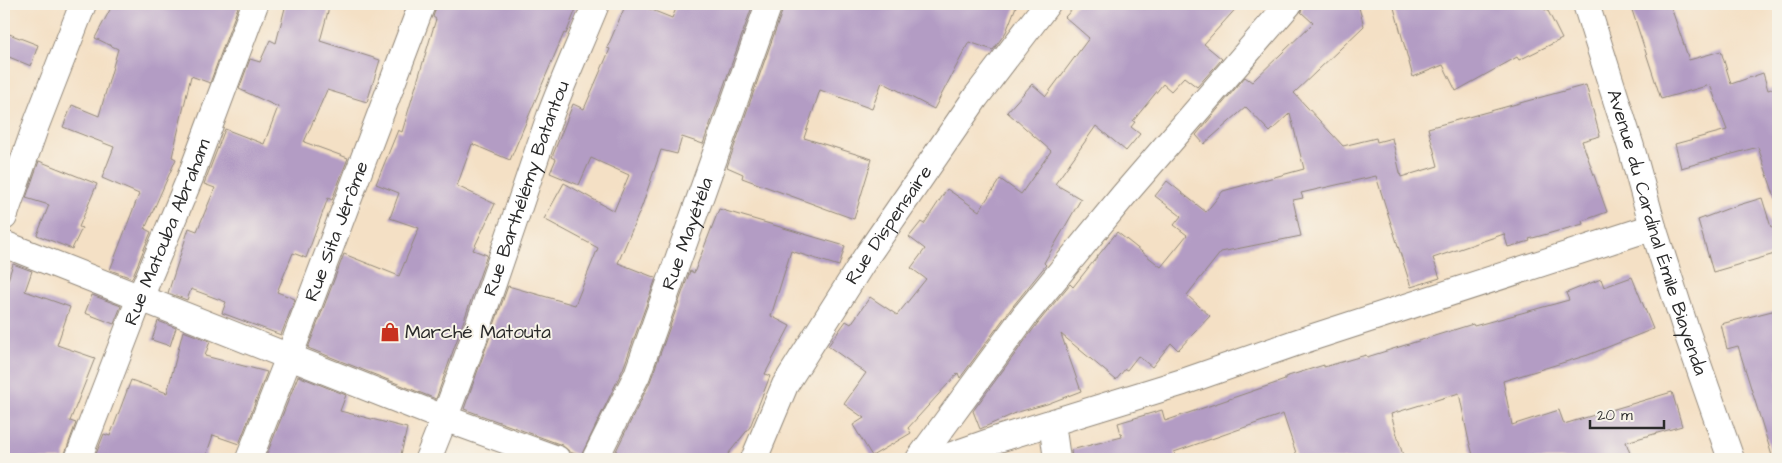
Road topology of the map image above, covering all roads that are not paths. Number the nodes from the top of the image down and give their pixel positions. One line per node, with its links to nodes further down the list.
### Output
1 (83, 4): 9 (street)
2 (255, 4): 12 (street, Rue Matouba Abraham)
3 (422, 4): 13 (street, Rue Sita Jérôme)
4 (596, 4): 14 (street, Rue Barthélémy Batantou)
5 (769, 4): 20 (street, Rue Mayétéla)
6 (1047, 4): 21 (street, Rue Dispensaire)
7 (1289, 4): 22 (street)
8 (1586, 4): 10 (street, Avenue du Cardinal Émile Biayenda)
9 (4, 217)
10 (1653, 227): 15 (street); 25 (street, Avenue du Cardinal Émile Biayenda)
11 (4, 244): 12 (street)
12 (140, 298): 13 (street); 16 (street, Rue Matouba Abraham)
13 (289, 357): 14 (street); 17 (street, Rue Sita Jérôme)
14 (444, 418): 18 (street, Rue Barthélémy Batantou); 19 (street)
15 (1052, 423): 23 (street); 24 (street)
16 (78, 459)
17 (249, 459)
18 (428, 459)
19 (557, 459)
20 (595, 459)
21 (754, 459)
22 (919, 459)
23 (942, 459)
24 (1057, 459)
25 (1731, 459)

